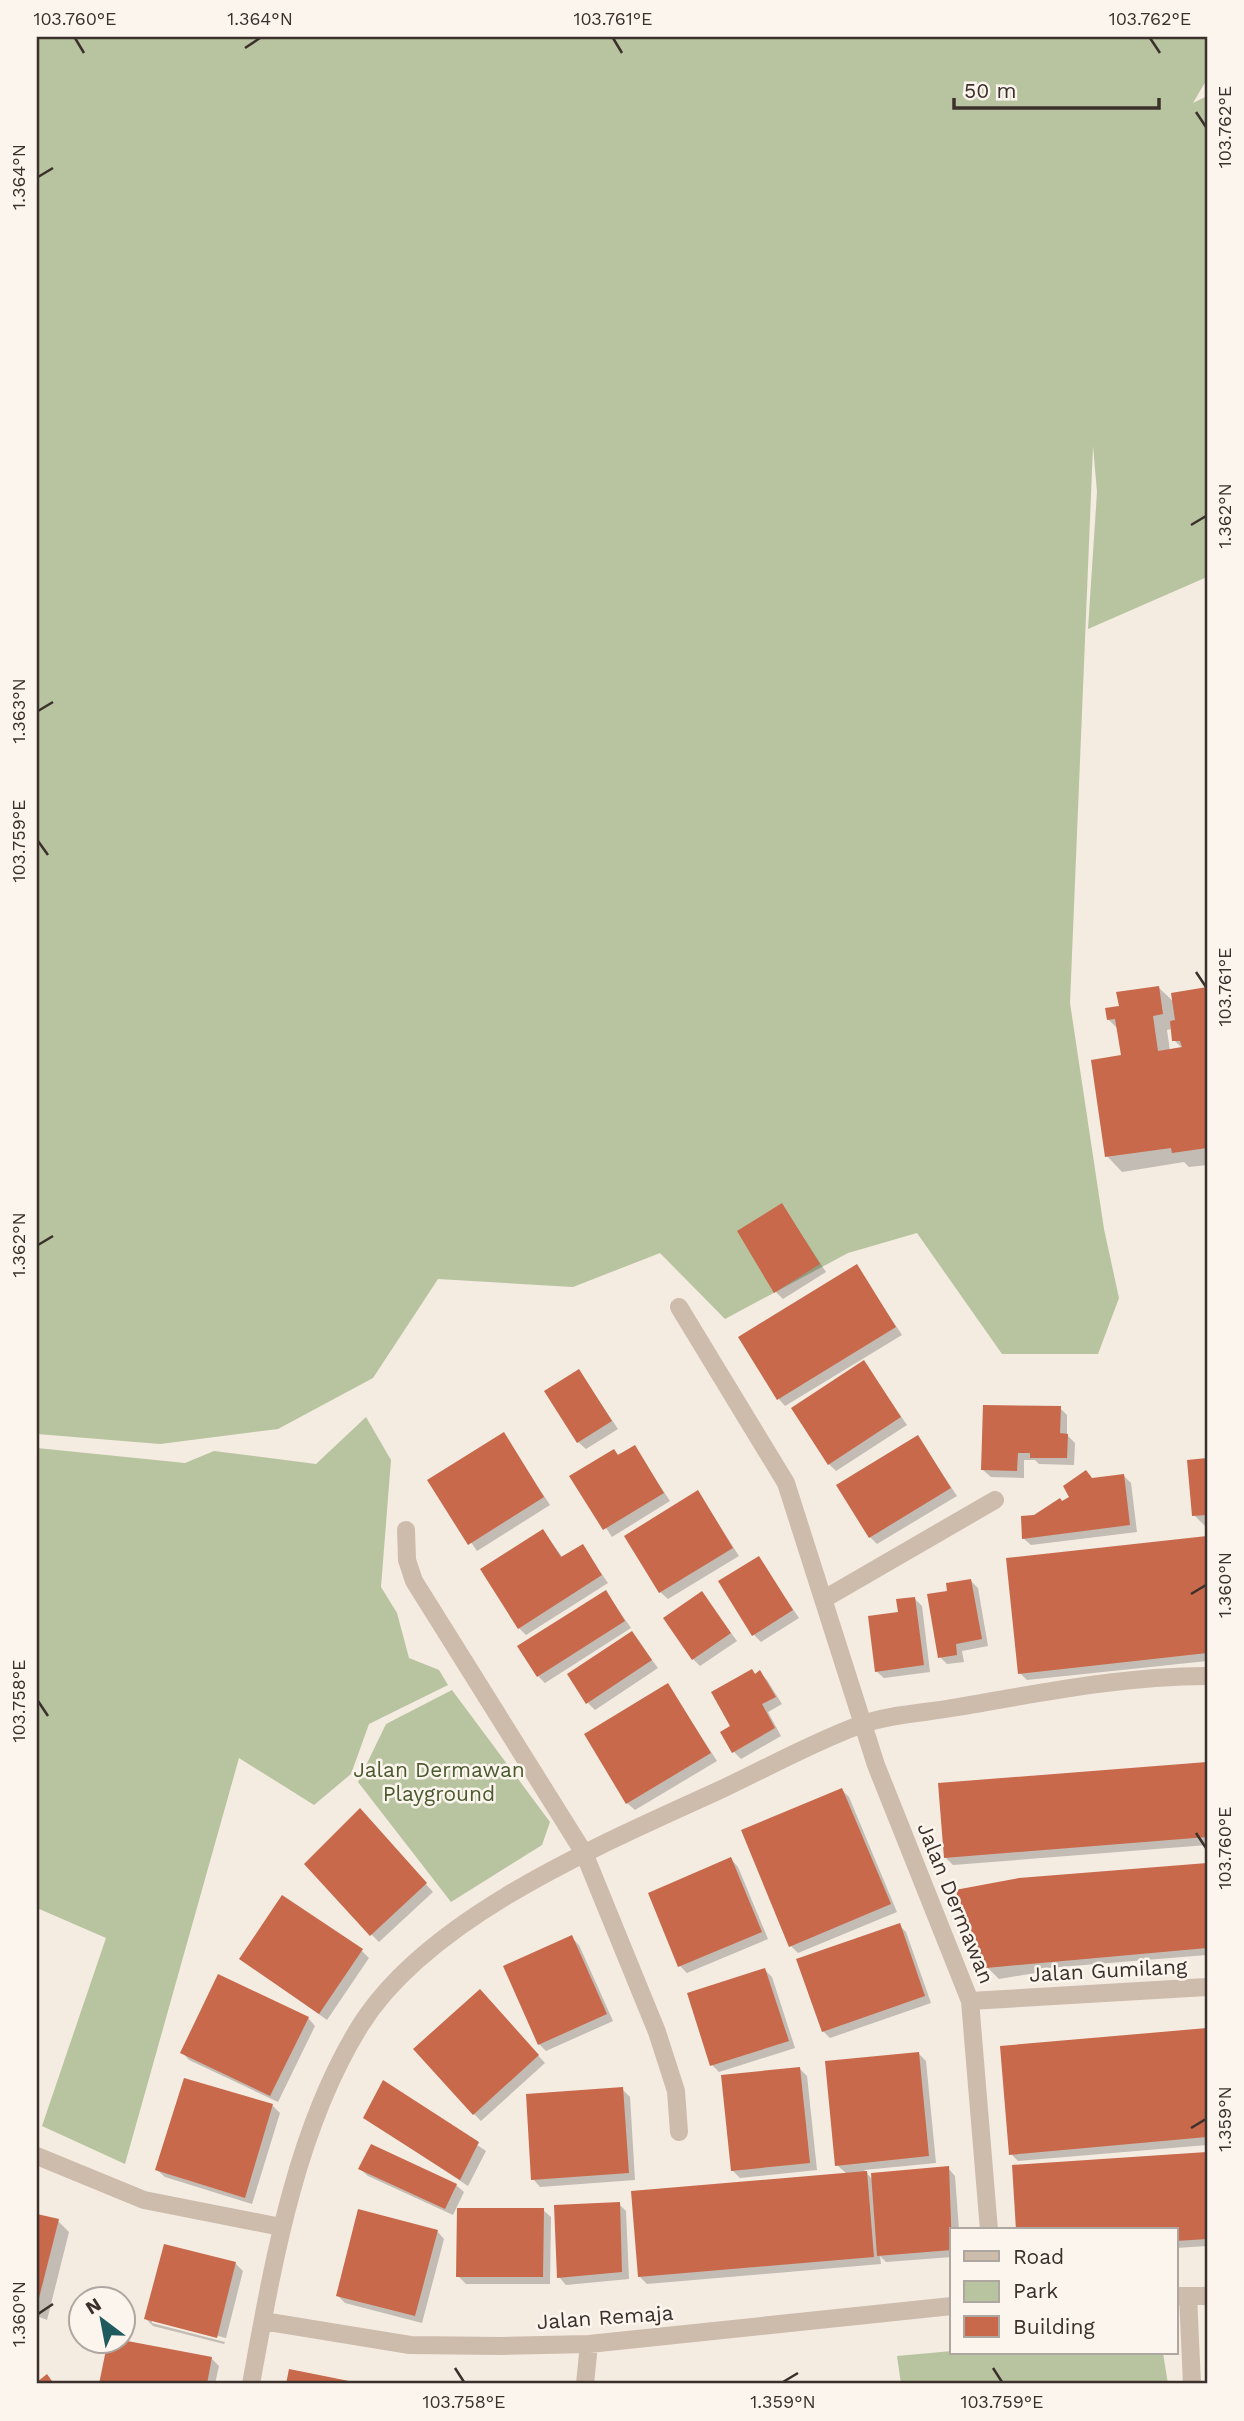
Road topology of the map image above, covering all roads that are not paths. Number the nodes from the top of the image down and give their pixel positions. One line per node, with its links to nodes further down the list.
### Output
1 (679, 1307): 4 (street, Jalan Dermawan)
2 (995, 1500): 4 (street)
3 (406, 1530): 7 (street)
4 (824, 1599): 6 (street, Jalan Dermawan)
5 (1207, 1676): 6 (street)
6 (862, 1724): 7 (street); 9 (street, Jalan Dermawan)
7 (584, 1853): 10 (street); 12 (street)
8 (1207, 1987): 9 (street, Jalan Gumilang)
9 (970, 2001): 13 (street, Jalan Dermawan)
10 (679, 2133)
11 (37, 2156): 12 (street)
12 (281, 2227): 17 (street)
13 (989, 2228)
14 (1182, 2296): 15 (street); 21 (street)
15 (1207, 2296)
16 (950, 2306): 18 (street, Jalan Remaja)
17 (263, 2320): 18 (street, Jalan Remaja); 19 (street)
18 (589, 2344): 20 (street)
19 (251, 2384)
20 (585, 2384)
21 (1192, 2384)

